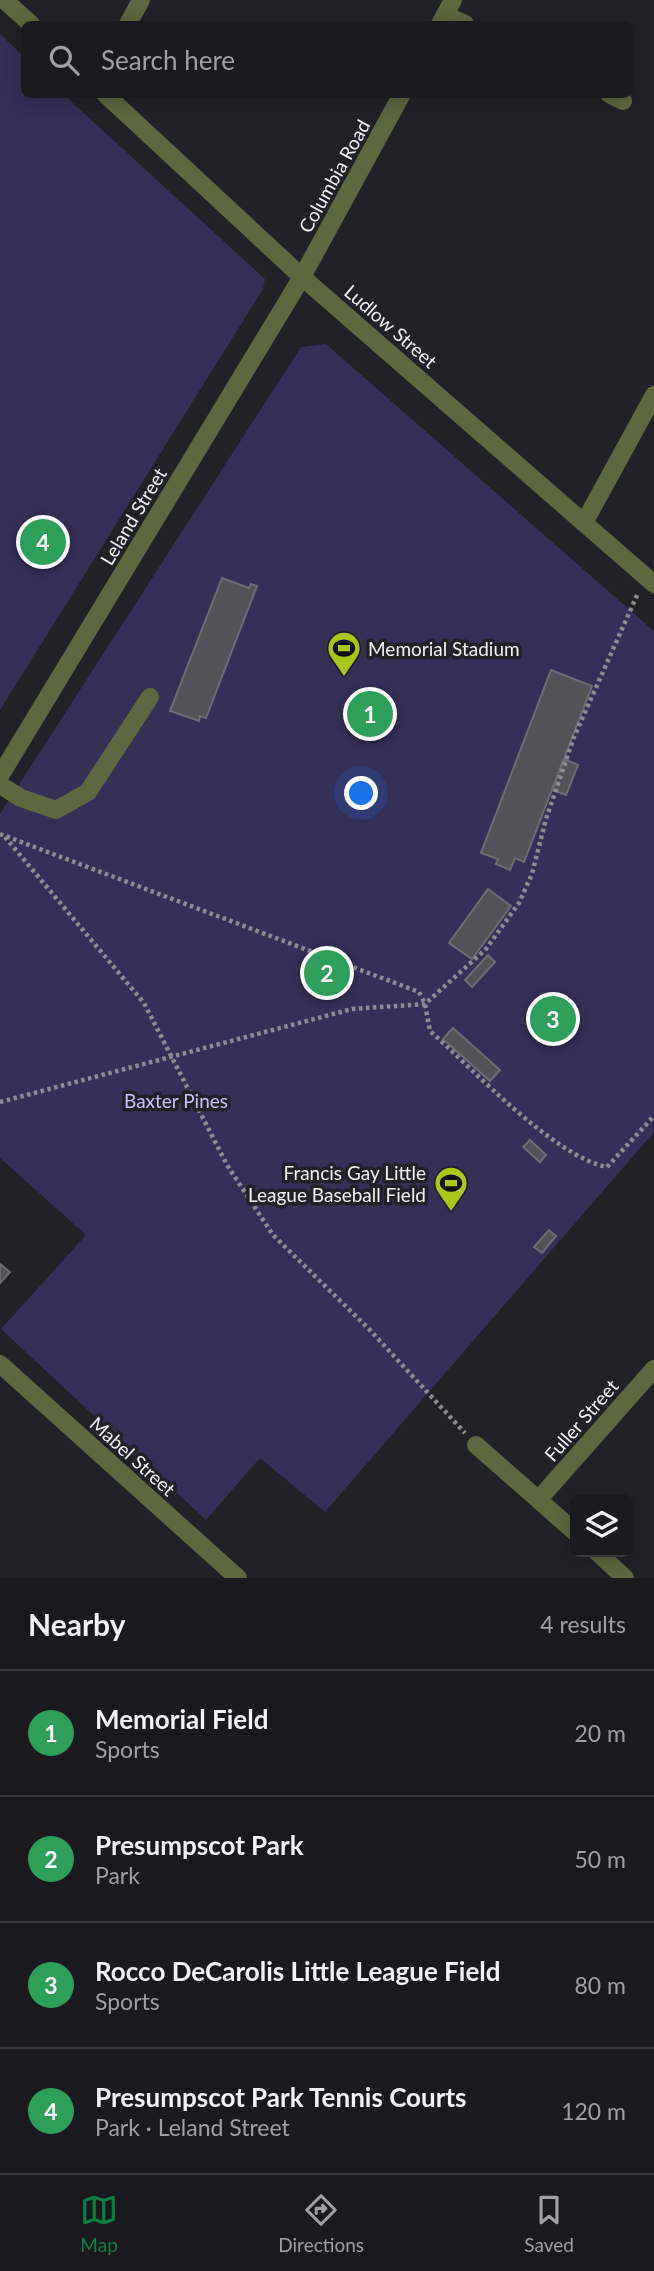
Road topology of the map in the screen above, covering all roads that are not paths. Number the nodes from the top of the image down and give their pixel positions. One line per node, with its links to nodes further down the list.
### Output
1 (4, 0): 3 (street)
2 (141, 0): 4 (street)
3 (28, 21)
4 (130, 21)
5 (109, 98): 7 (street, Ludlow Street)
6 (400, 98): 7 (street, Columbia Road)
7 (302, 277): 9 (street, Ludlow Street); 12 (street, Leland Street)
8 (654, 395): 9 (street)
9 (584, 523): 10 (street, Ludlow Street)
10 (650, 580)
11 (150, 697): 13 (street)
12 (0, 776)
13 (0, 785)
14 (0, 1364): 20 (street, Mabel Street)
15 (654, 1369): 17 (street, Fuller Street)
16 (476, 1445): 17 (street)
17 (539, 1499): 18 (street)
18 (570, 1527)
19 (602, 1557): 21 (street)
20 (238, 1578)
21 (625, 1578)

